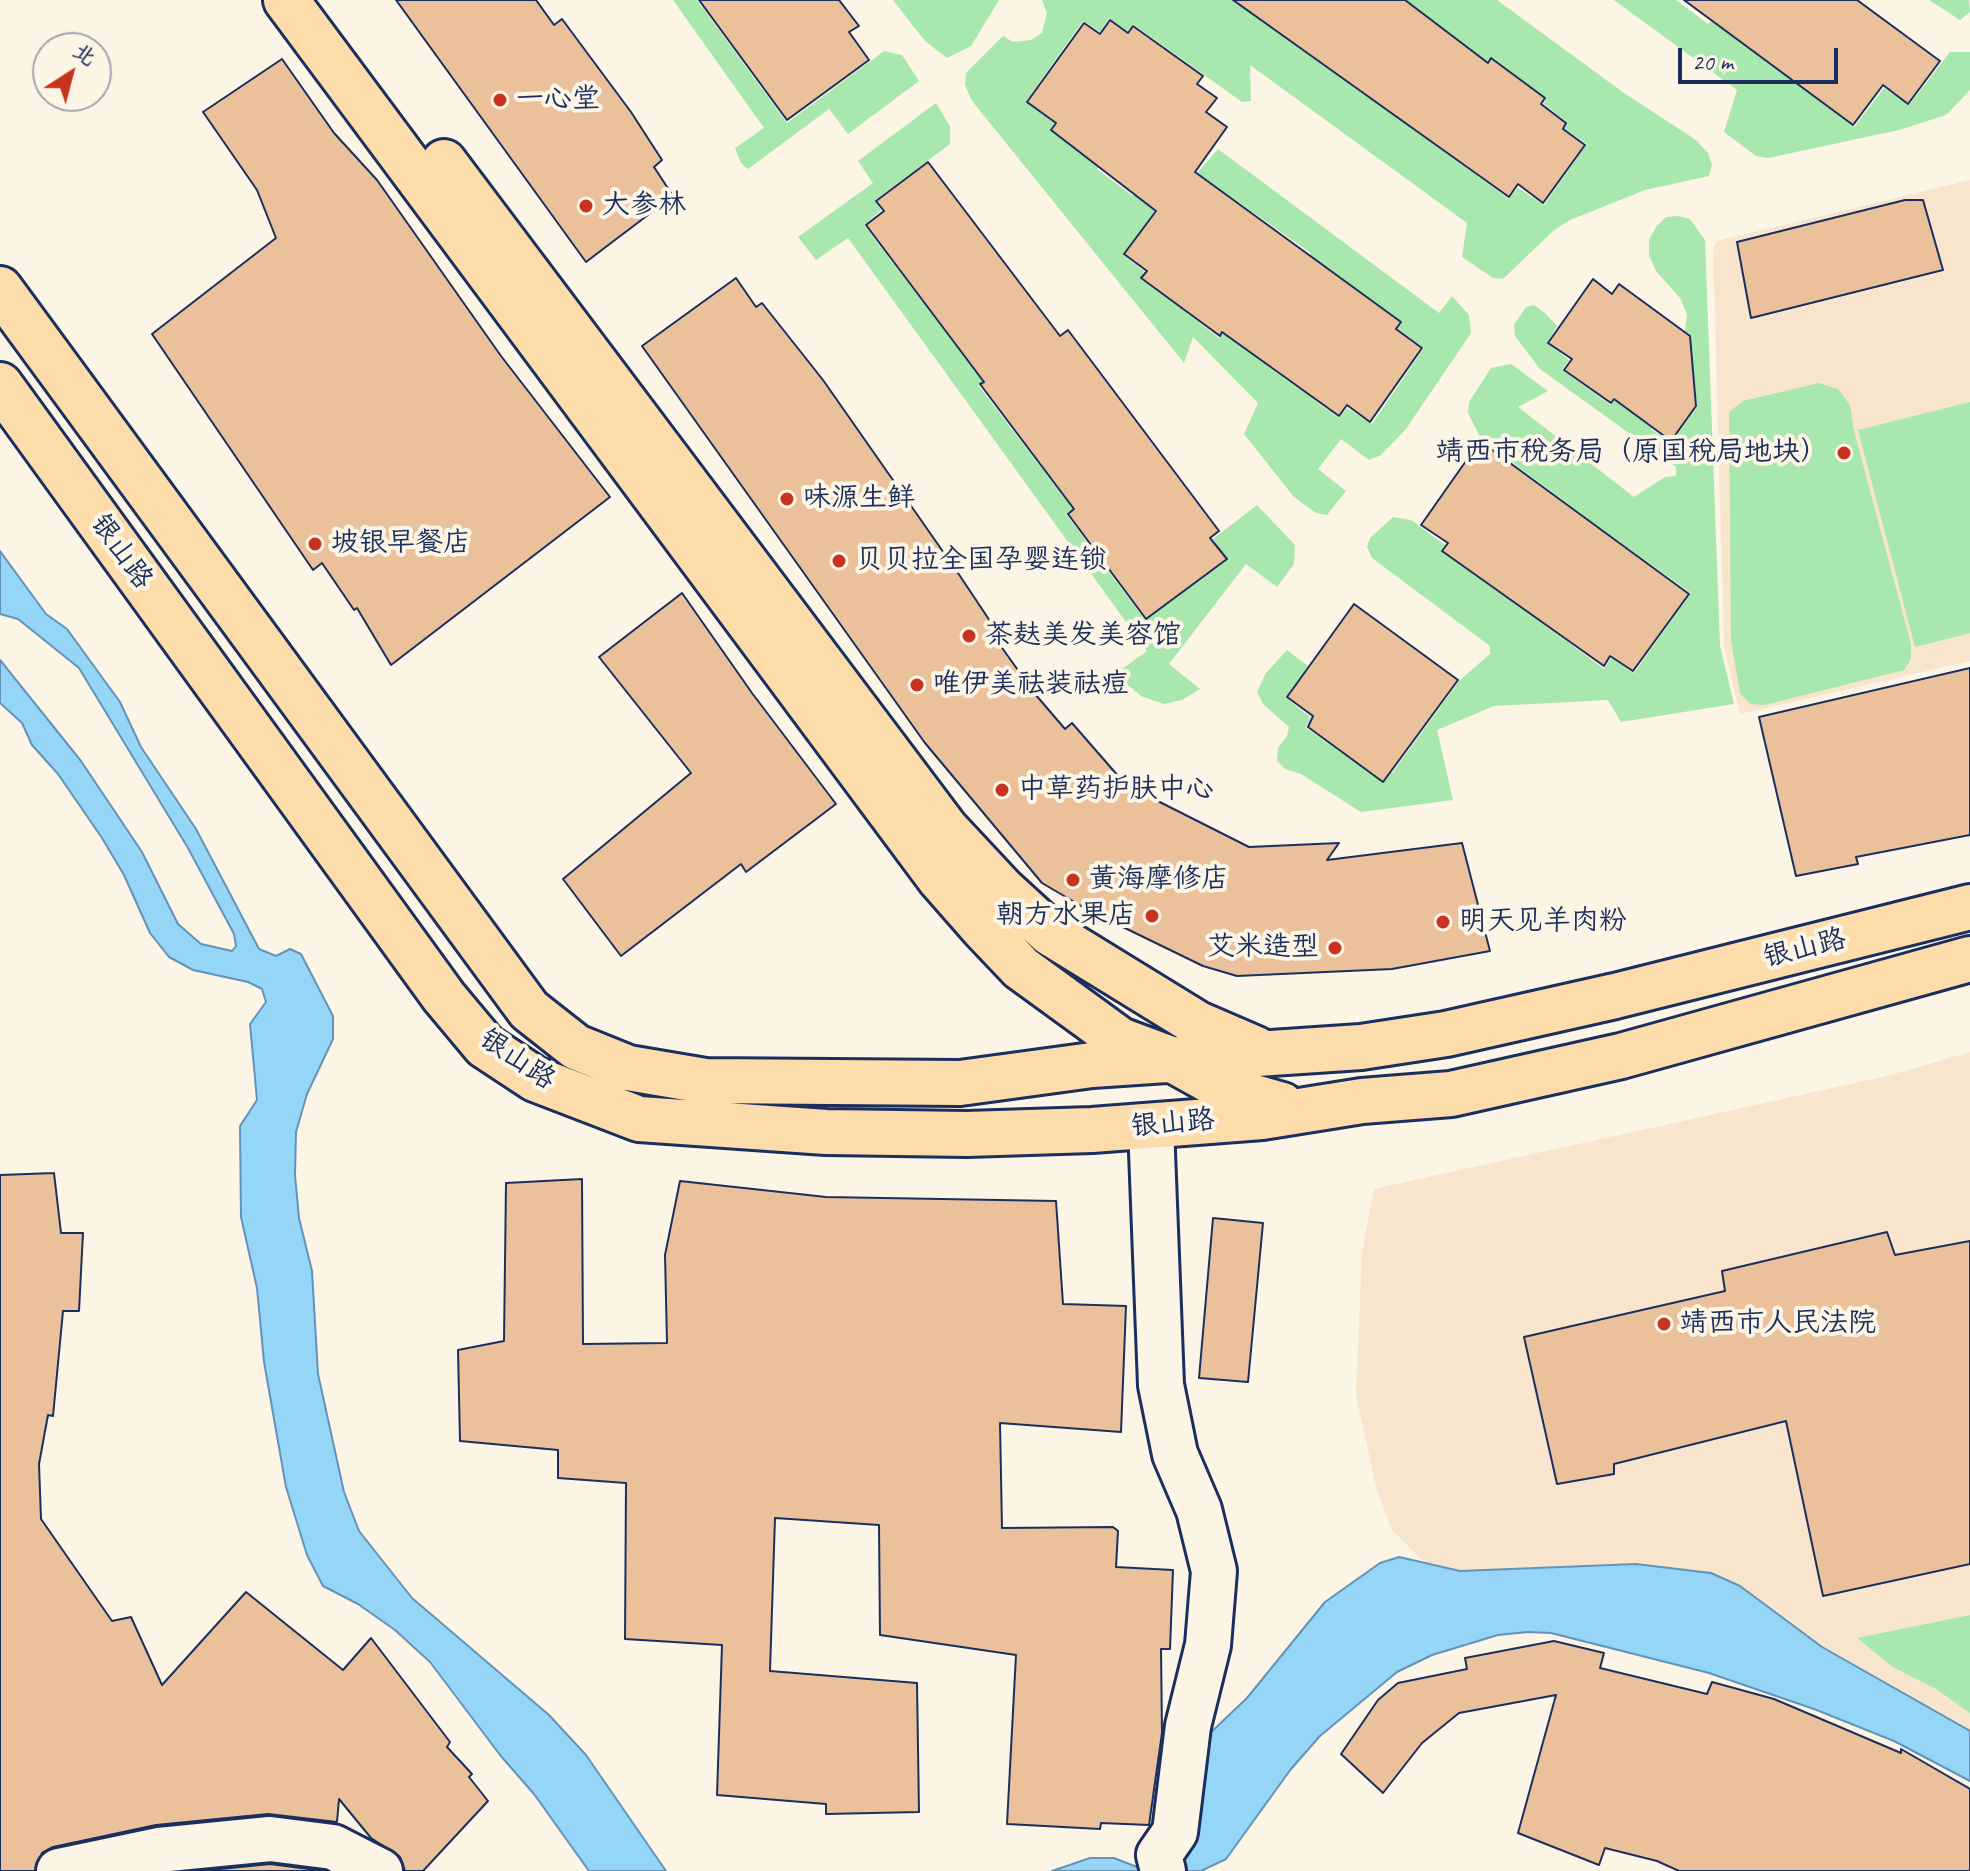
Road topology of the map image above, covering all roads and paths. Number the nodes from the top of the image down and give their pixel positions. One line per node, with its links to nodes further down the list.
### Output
1 (286, 0): 8 (main road, 银山路)
2 (322, 0): 7 (main road, 银山路)
3 (0, 289): 8 (main road, 银山路)
4 (0, 385): 10 (main road, 银山路)
5 (1970, 907): 7 (main road, 银山路)
6 (1970, 959): 9 (main road, 银山路)
7 (1262, 1052): 8 (main road, 银山路)
8 (1171, 1059): 9 (main road, 银山路)
9 (1307, 1110): 10 (main road, 银山路)
10 (1151, 1126): 11 (street)
11 (1161, 1863)
12 (59, 1871): 13 (street)
13 (380, 1871)

